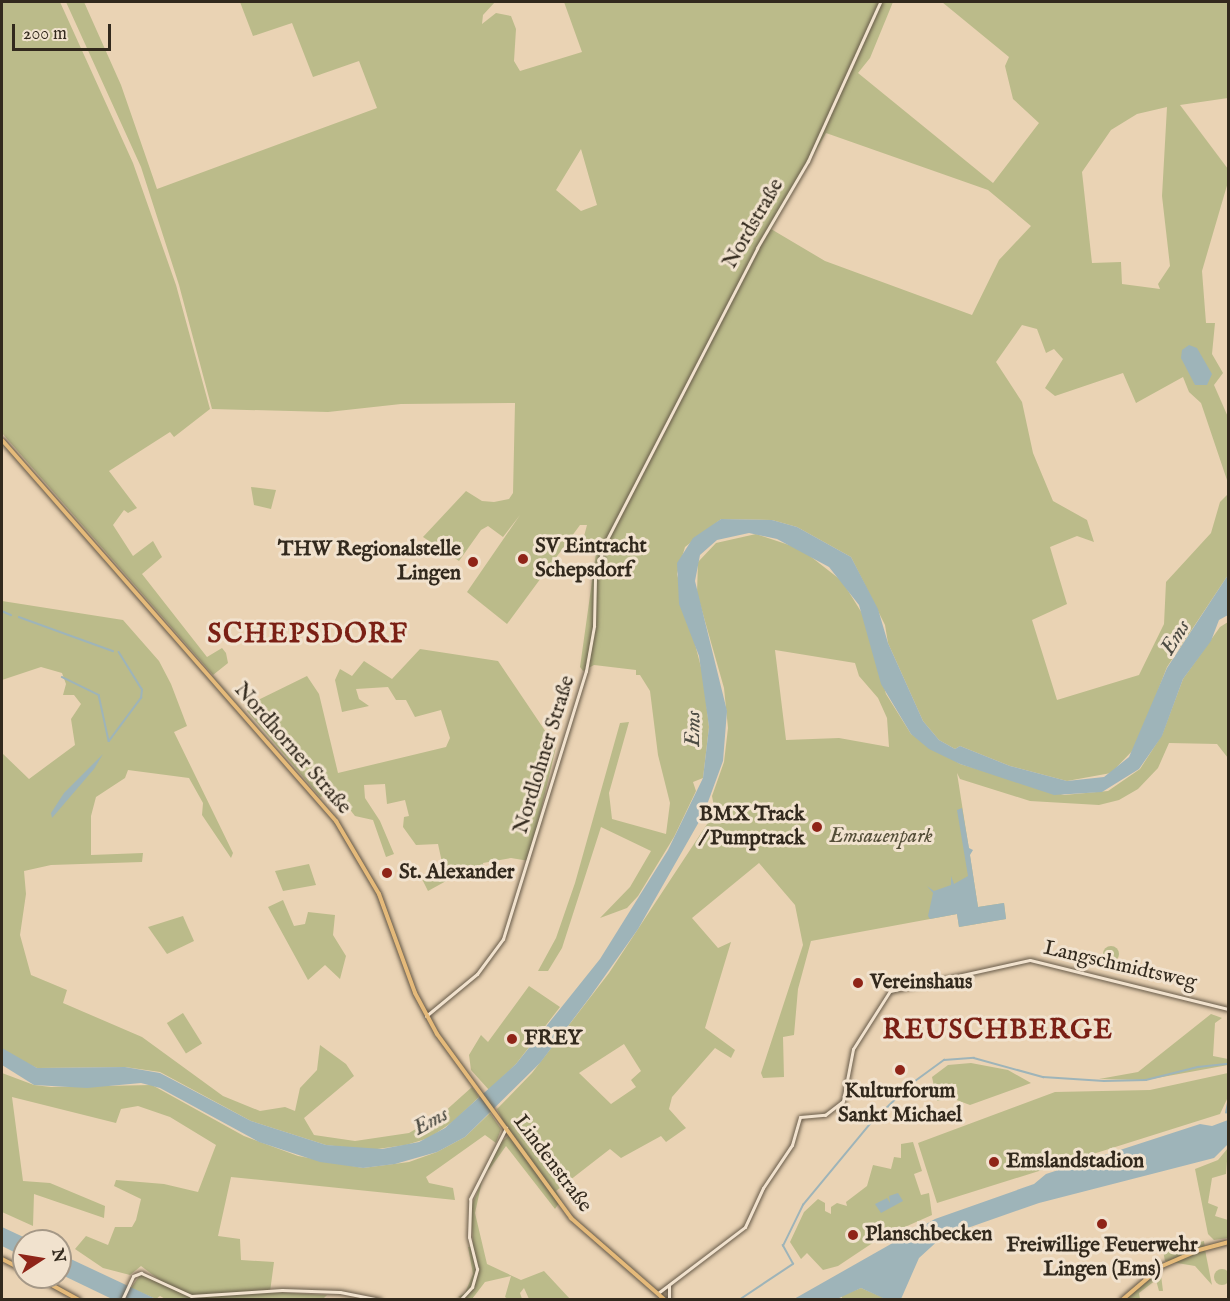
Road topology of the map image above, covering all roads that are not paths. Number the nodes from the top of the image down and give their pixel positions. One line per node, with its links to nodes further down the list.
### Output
1 (880, 2): 3 (street, Nordstraße)
2 (2, 440): 5 (main road, Nordhorner Straße)
3 (639, 476): 5 (street, Nordlohner Straße)
4 (1228, 1009): 9 (street, Langschmidtsweg)
5 (426, 1016): 6 (main road, Nordhorner Straße)
6 (498, 1117): 7 (main road, Lindenstraße)
7 (506, 1127): 11 (main road, Lindenstraße); 15 (street)
8 (1228, 1242): 17 (main road)
9 (670, 1283): 11 (street); 16 (street)
10 (60, 1289): 12 (main road)
11 (657, 1293): 16 (main road, Lindenstraße)
12 (79, 1299)
13 (122, 1299): 14 (street)
14 (380, 1299)
15 (460, 1299)
16 (667, 1299)
17 (1122, 1299)

